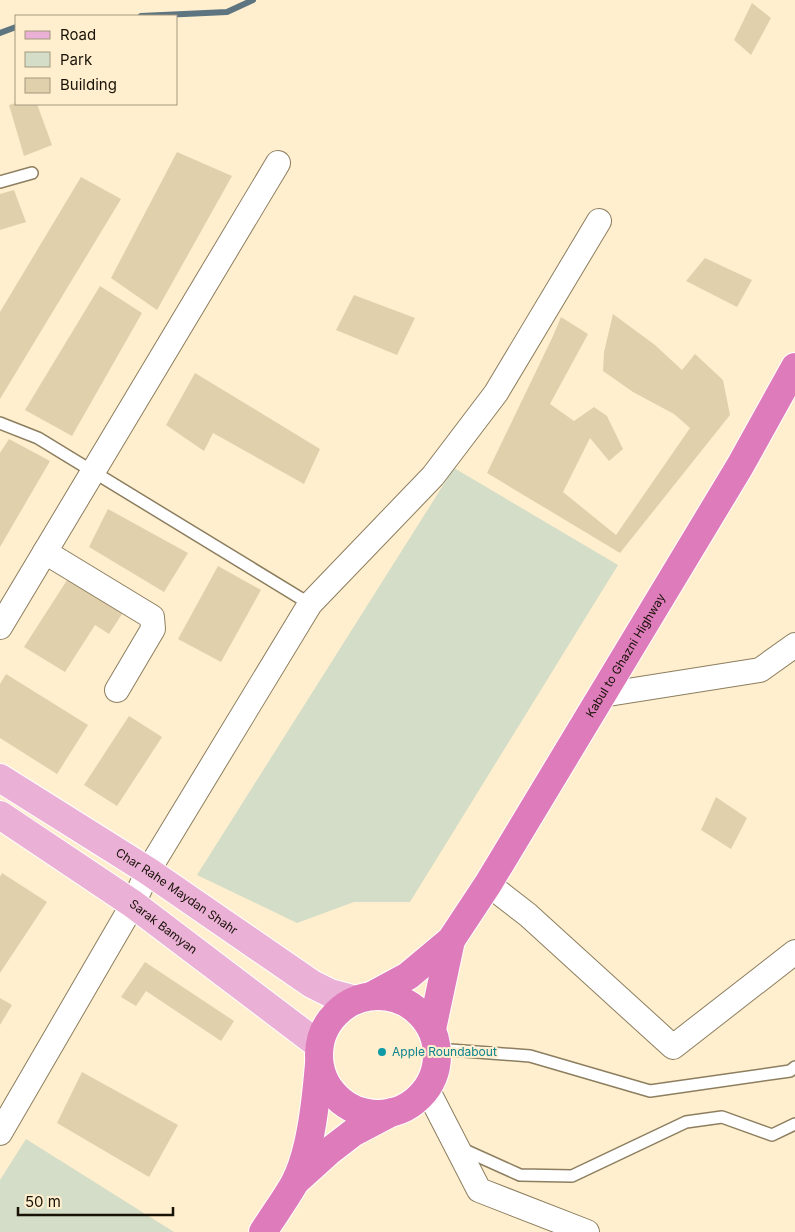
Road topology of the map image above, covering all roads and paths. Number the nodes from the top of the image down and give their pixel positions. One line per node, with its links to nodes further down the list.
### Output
1 (278, 163): 7 (street)
2 (32, 173): 3 (lane)
3 (0, 182)
4 (599, 221): 9 (street)
5 (795, 367): 13 (highway, Kabul to Ghazni Highway)
6 (0, 423): 7 (lane)
7 (93, 471): 8 (street); 9 (lane)
8 (45, 552): 10 (street); 12 (street)
9 (310, 604): 16 (street)
10 (0, 627)
11 (795, 645): 13 (street)
12 (117, 690)
13 (602, 695): 17 (highway, Kabul to Ghazni Highway)
14 (0, 778): 16 (main road, Char Rahe Maydan Shahr)
15 (0, 815): 18 (main road, Sarak Bamyan)
16 (148, 871): 18 (street); 21 (main road, Char Rahe Maydan Shahr)
17 (488, 884): 19 (highway, Kabul to Ghazni Highway); 20 (street)
18 (133, 904): 23 (main road, Sarak Bamyan); 28 (street)
19 (451, 940): 21 (highway, Kabul to Ghazni Highway); 22 (highway, Kabul to Ghazni Highway)
20 (795, 952)
21 (363, 998): 22 (highway); 23 (highway)
22 (435, 1039): 24 (lane); 25 (highway)
23 (319, 1053): 26 (highway); 30 (highway)
24 (795, 1067)
25 (427, 1089): 26 (highway); 29 (street)
26 (392, 1112): 30 (highway)
27 (795, 1124): 29 (lane)
28 (0, 1132)
29 (456, 1147): 32 (street)
30 (294, 1182): 31 (highway)
31 (262, 1232)
32 (587, 1232)

